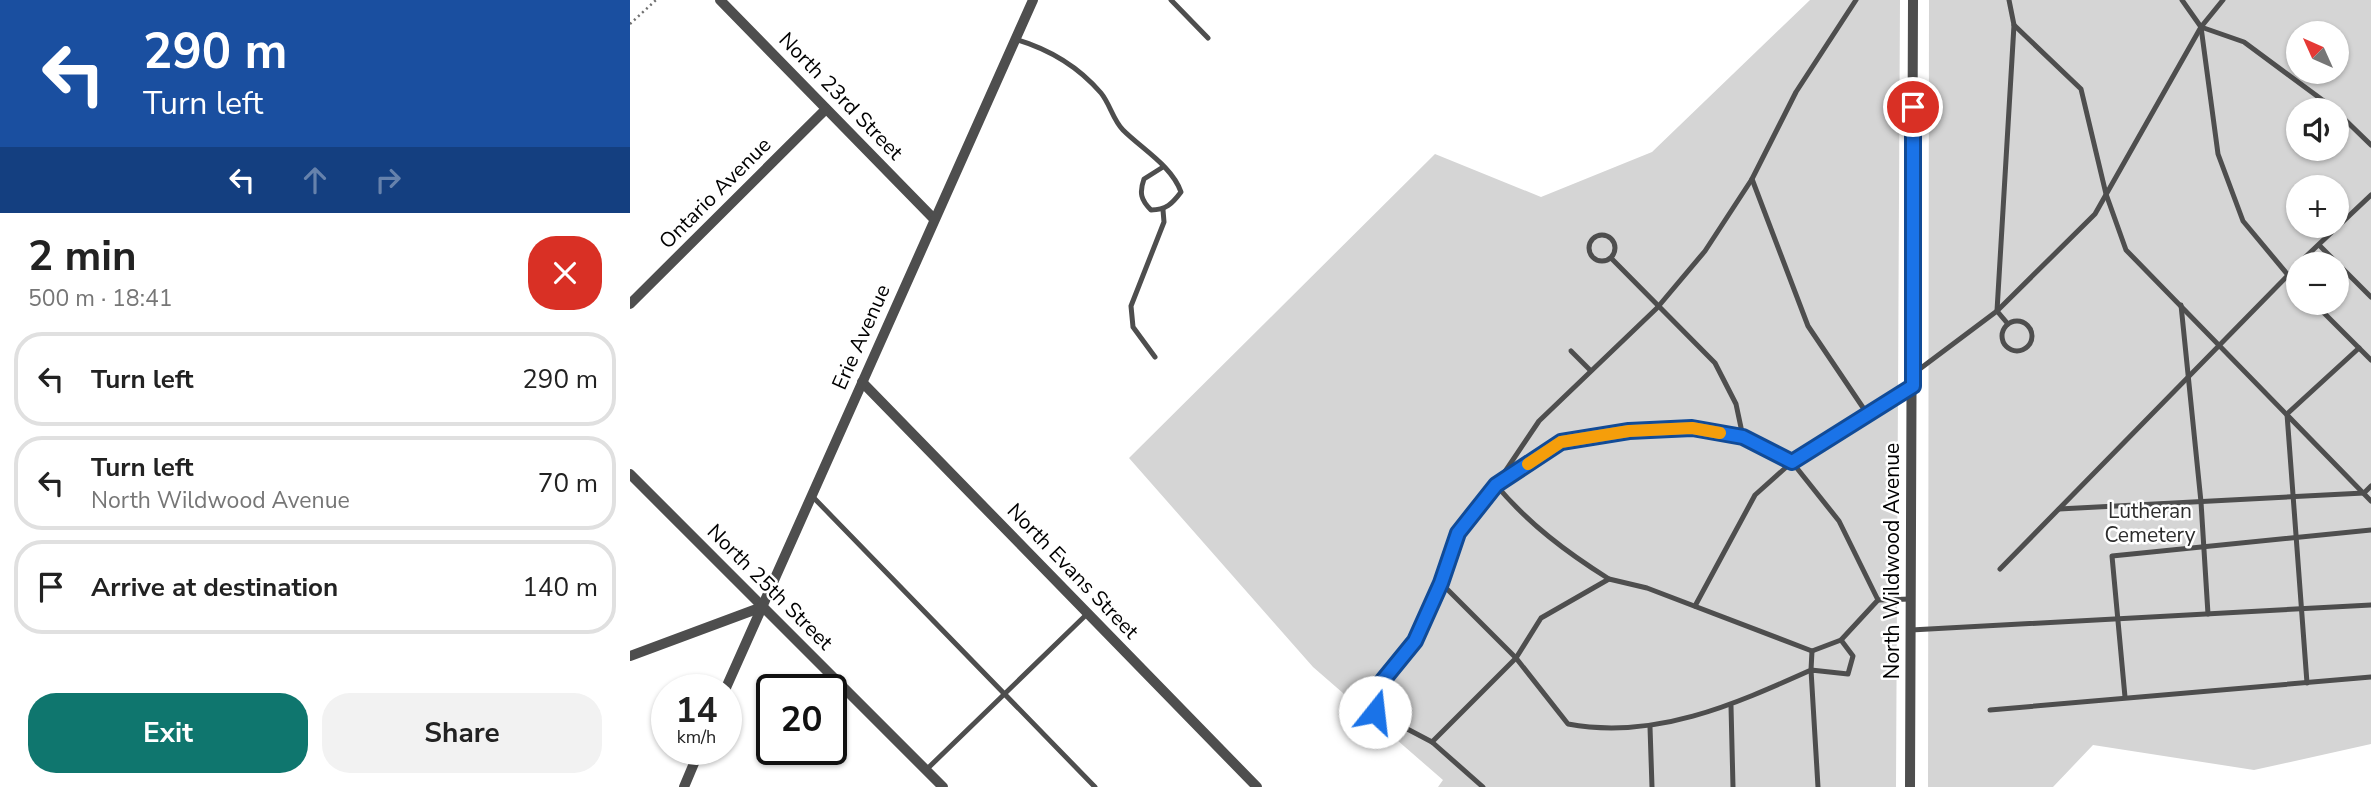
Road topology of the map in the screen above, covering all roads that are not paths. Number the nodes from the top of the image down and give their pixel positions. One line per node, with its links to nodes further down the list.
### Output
1 (720, 0): 14 (street, North 23rd Street)
2 (1033, 0): 12 (street, Erie Avenue)
3 (1171, 0): 11 (lane)
4 (1856, 0): 18 (lane)
5 (1913, 0): 41 (street, North Wildwood Avenue)
6 (2010, 0): 9 (lane)
7 (2182, 0): 10 (lane)
8 (2224, 0): 10 (lane)
9 (2014, 25): 19 (lane); 32 (lane)
10 (2201, 27): 13 (lane); 19 (lane); 26 (lane)
11 (1209, 38)
12 (1015, 39): 17 (lane); 22 (street, Erie Avenue)
13 (2319, 98)
14 (827, 109): 22 (street, North 23rd Street); 29 (street, Ontario Avenue)
15 (2349, 124): 16 (lane)
16 (2371, 145)
17 (1163, 167): 21 (lane); 21 (lane)
18 (1752, 179): 31 (lane); 46 (lane)
19 (2106, 194): 30 (lane); 32 (lane)
20 (2371, 195): 23 (lane)
21 (1163, 210): 38 (lane)
22 (934, 219): 43 (street, Erie Avenue)
23 (2319, 245): 24 (lane); 28 (lane)
24 (2312, 252)
25 (1611, 258): 25 (lane); 31 (lane)
26 (2286, 275)
27 (2286, 277): 35 (lane)
28 (2371, 297)
29 (630, 304)
30 (2181, 304): 35 (lane); 42 (lane)
31 (1657, 307): 40 (lane); 47 (lane)
32 (1997, 311): 34 (lane); 41 (lane)
33 (2326, 315): 36 (lane)
34 (2008, 324): 34 (lane)
35 (2220, 344): 42 (lane); 45 (lane)
36 (2359, 348): 39 (lane); 45 (lane)
37 (1571, 351): 40 (lane)
38 (1155, 357)
39 (2371, 360)
40 (1590, 369): 50 (lane)
41 (1913, 373): 44 (street, North Wildwood Avenue)
42 (2189, 375): 56 (lane); 57 (lane)
43 (862, 383): 53 (street, Erie Avenue); 70 (street, North Evans Street)
44 (1913, 386): 46 (lane); 64 (street, North Wildwood Avenue)
45 (2287, 414): 52 (lane); 54 (lane)
46 (1868, 415): 48 (lane)
47 (1743, 437): 48 (lane); 50 (lane)
48 (1792, 462): 65 (lane); 67 (lane)
49 (630, 474): 68 (street, North 25th Street)
50 (1496, 485): 62 (lane); 63 (lane)
51 (2371, 486): 52 (lane)
52 (2364, 493): 54 (lane); 55 (lane)
53 (812, 496): 68 (street, Erie Avenue); 82 (lane)
54 (2291, 497): 56 (lane); 59 (lane)
55 (2371, 501)
56 (2201, 502): 57 (lane); 60 (lane)
57 (2059, 509): 61 (lane)
58 (2371, 530): 59 (lane)
59 (2296, 537): 60 (lane); 69 (lane)
60 (2203, 547): 71 (lane); 72 (lane)
61 (2000, 569)
62 (1609, 579): 67 (lane); 77 (lane)
63 (1441, 583): 77 (lane); 87 (lane)
64 (1911, 599): 65 (lane); 73 (street, North Wildwood Avenue)
65 (1878, 600): 74 (lane)
66 (2371, 605): 69 (lane)
67 (1695, 606): 75 (lane)
68 (762, 607): 76 (street); 79 (street, Erie Avenue); 89 (street, North 25th Street)
69 (2300, 609): 71 (lane); 81 (lane)
70 (1088, 613): 82 (lane); 93 (street, North Evans Street)
71 (2208, 614): 72 (lane)
72 (2118, 619): 73 (lane); 83 (lane)
73 (1911, 630): 98 (street, North Wildwood Avenue)
74 (1841, 640): 75 (lane); 78 (lane)
75 (1812, 651): 78 (lane)
76 (630, 656)
77 (1516, 658): 86 (lane); 87 (lane)
78 (1811, 670): 84 (lane); 97 (lane)
79 (732, 674)
80 (2371, 677): 81 (lane)
81 (2307, 683): 83 (lane)
82 (1004, 694): 89 (lane); 92 (lane)
83 (2125, 696): 85 (lane)
84 (1731, 706): 86 (lane); 96 (lane)
85 (1990, 710)
86 (1650, 727): 95 (lane)
87 (1432, 742): 94 (lane)
88 (693, 765): 90 (street)
89 (926, 770): 91 (street, North 25th Street)
90 (684, 787)
91 (943, 787)
92 (1095, 787)
93 (1257, 787)
94 (1483, 787)
95 (1652, 787)
96 (1733, 787)
97 (1818, 787)
98 (1910, 787)

